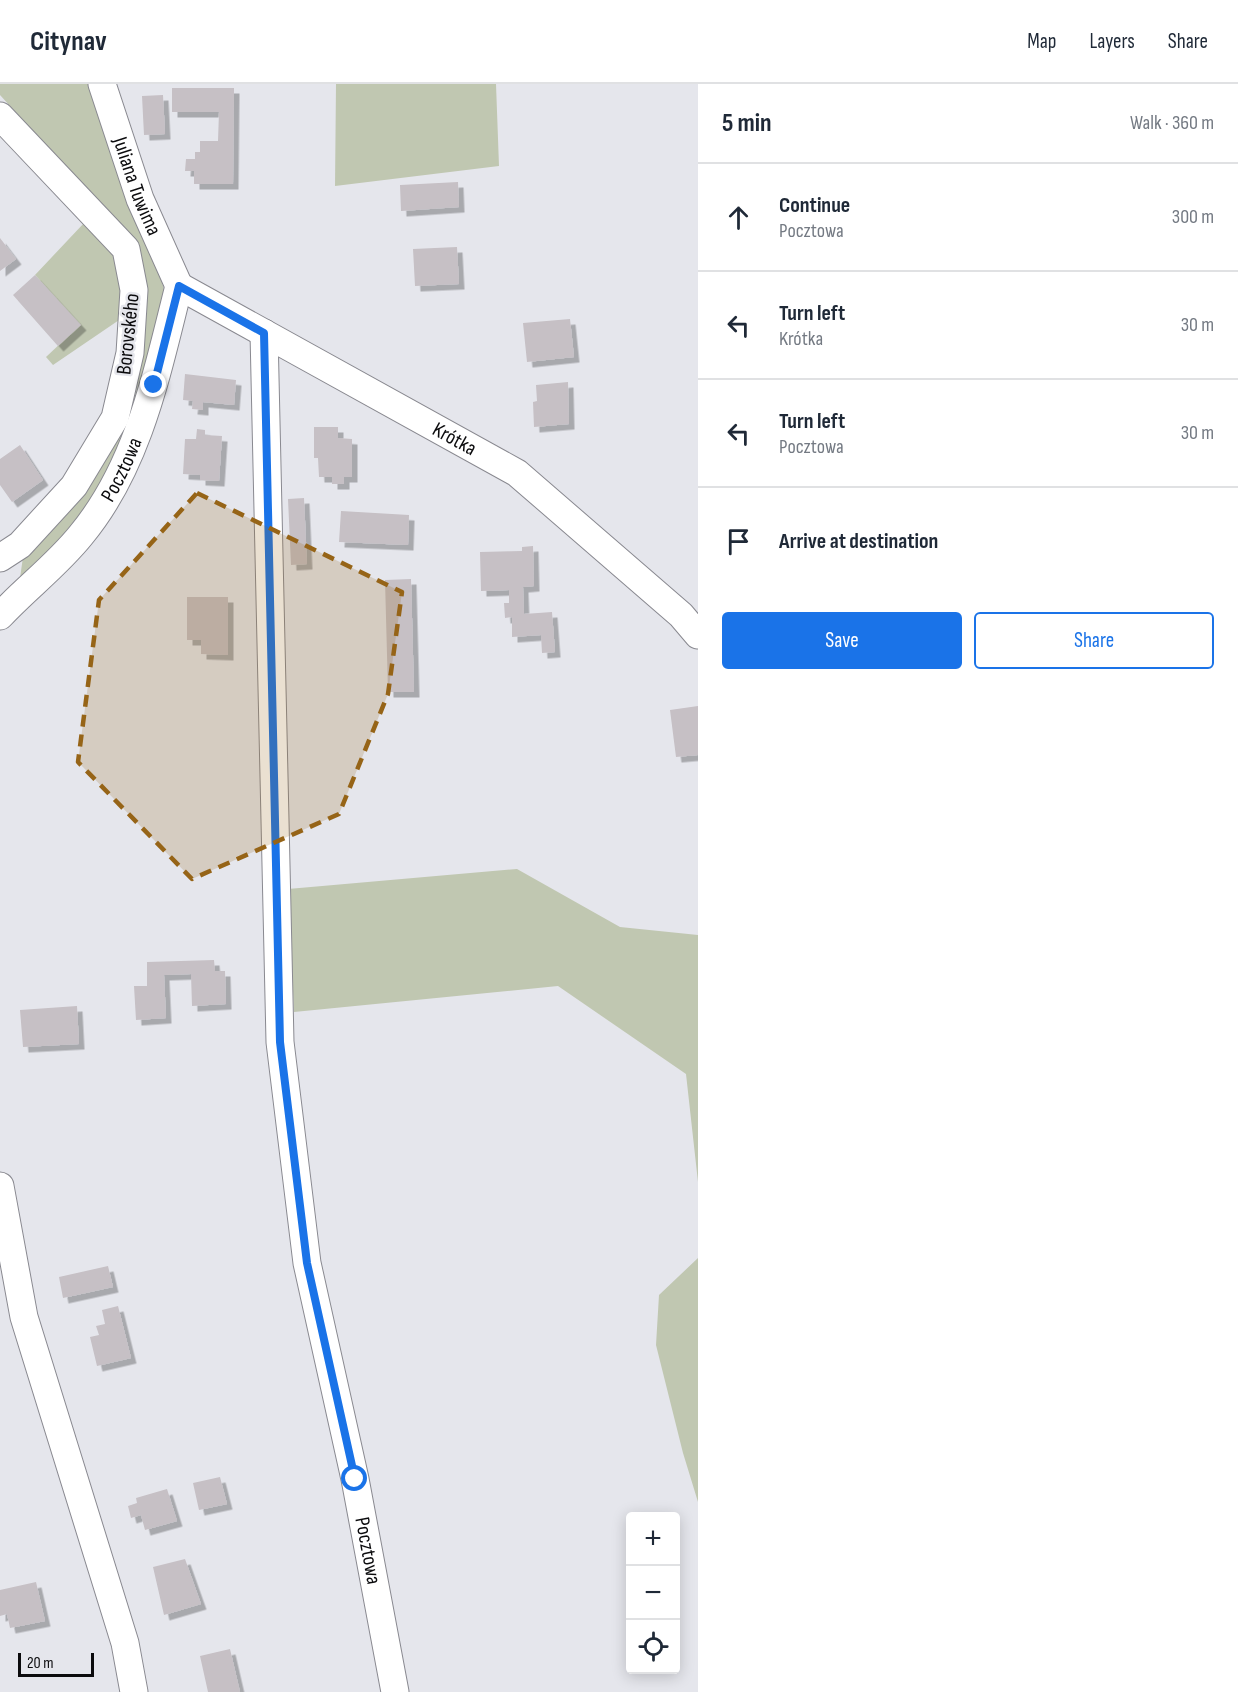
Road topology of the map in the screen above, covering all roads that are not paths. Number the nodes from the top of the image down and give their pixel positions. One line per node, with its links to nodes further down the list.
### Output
1 (102, 84): 3 (street, Juliana Tuwima)
2 (0, 116): 5 (street, Borovského)
3 (179, 286): 4 (street, Krótka); 6 (street, Pocztowa)
4 (264, 333): 7 (street, Krótka); 10 (street, Pocztowa)
5 (0, 558)
6 (0, 616)
7 (698, 635)
8 (0, 1185): 9 (street)
9 (134, 1692)
10 (395, 1692)

